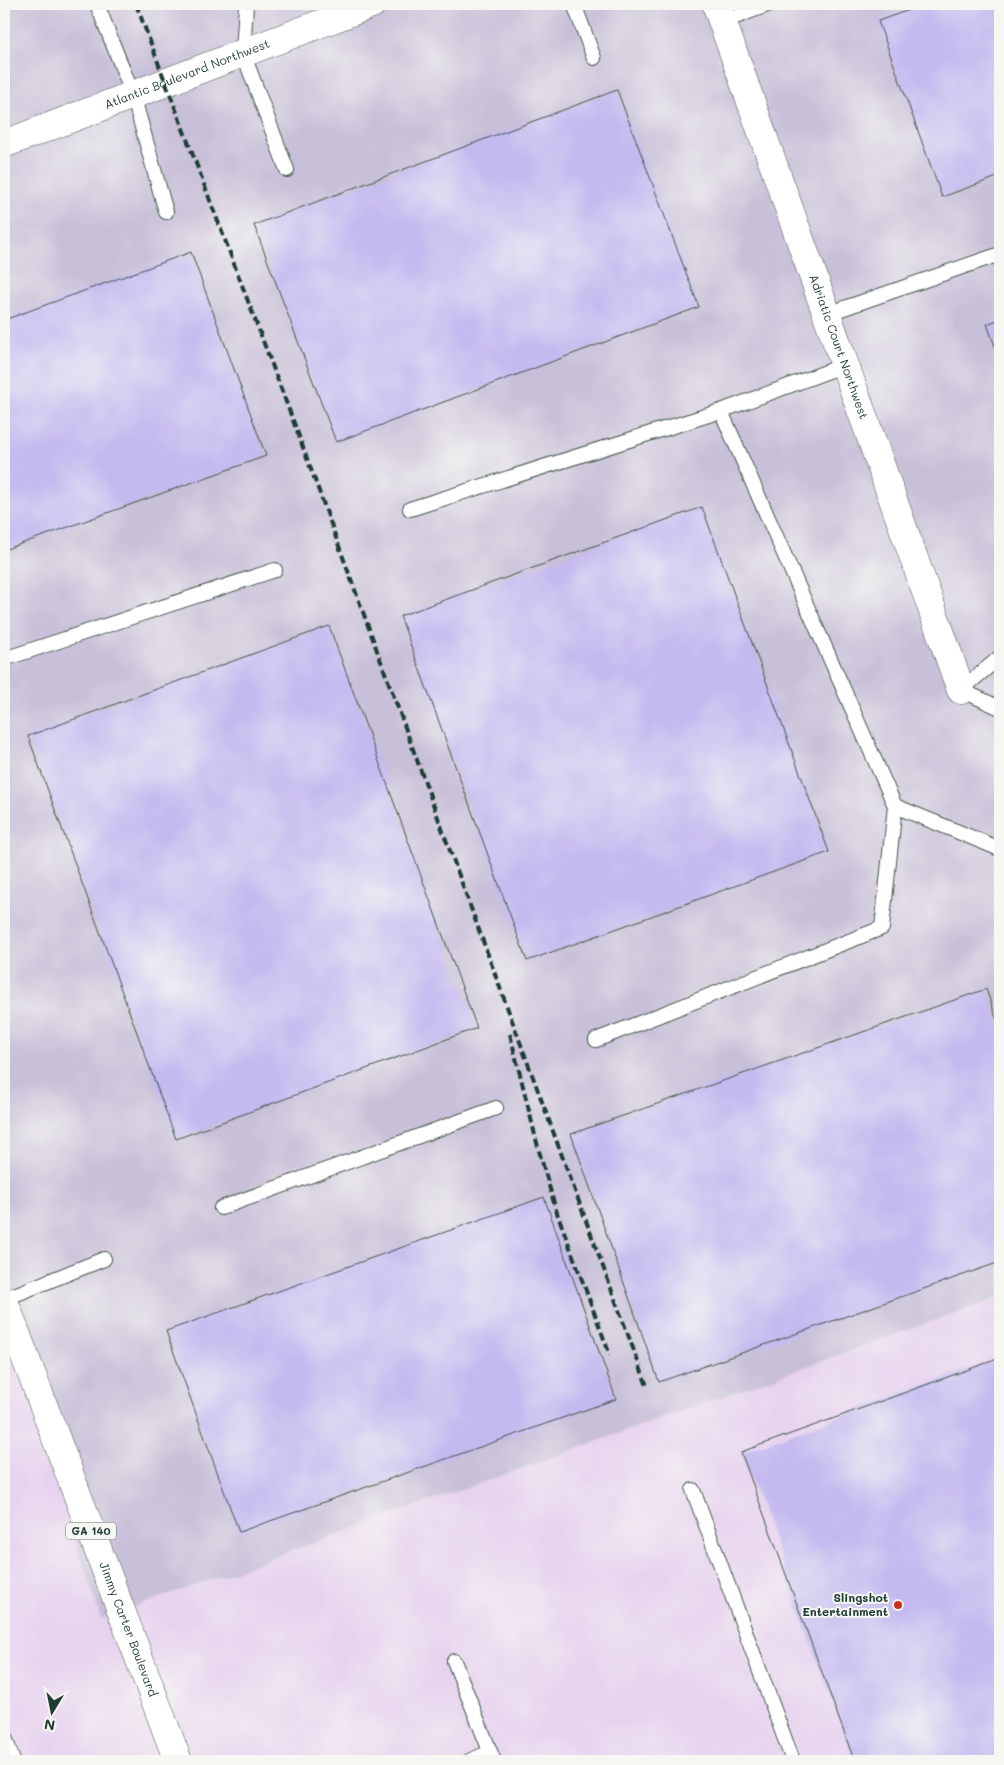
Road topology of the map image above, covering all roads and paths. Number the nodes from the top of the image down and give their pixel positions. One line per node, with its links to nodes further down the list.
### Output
1 (97, 4): 9 (lane)
2 (246, 4): 7 (lane)
3 (372, 4): 7 (street, Atlantic Boulevard Northwest)
4 (574, 4): 8 (lane)
5 (770, 4): 6 (lane)
6 (719, 13): 14 (street, Adriatic Court Northwest)
7 (243, 53): 9 (street, Atlantic Boulevard Northwest); 11 (lane)
8 (594, 58)
9 (133, 95): 10 (street, Atlantic Boulevard Northwest); 12 (lane)
10 (4, 144)
11 (286, 170)
12 (166, 212)
13 (1000, 254): 14 (lane)
14 (827, 314): 15 (street, Adriatic Court Northwest)
15 (845, 365): 16 (lane); 21 (street, Adriatic Court Northwest)
16 (721, 411): 17 (lane); 23 (lane)
17 (410, 509)
18 (275, 570): 20 (lane)
19 (1000, 657): 21 (lane)
20 (4, 659)
21 (961, 690): 22 (lane)
22 (1000, 708)
23 (895, 806): 24 (lane); 25 (lane)
24 (1000, 849)
25 (596, 1040)
26 (496, 1108): 27 (lane)
27 (221, 1208)
28 (104, 1259): 29 (lane)
29 (4, 1300): 35 (street, Jimmy Carter Boulevard / GA 140)
30 (693, 1490): 37 (lane)
31 (454, 1661): 33 (lane)
32 (4, 1734): 34 (lane)
33 (492, 1757): 36 (lane)
34 (13, 1761)
35 (178, 1761)
36 (469, 1761)
37 (793, 1761)

